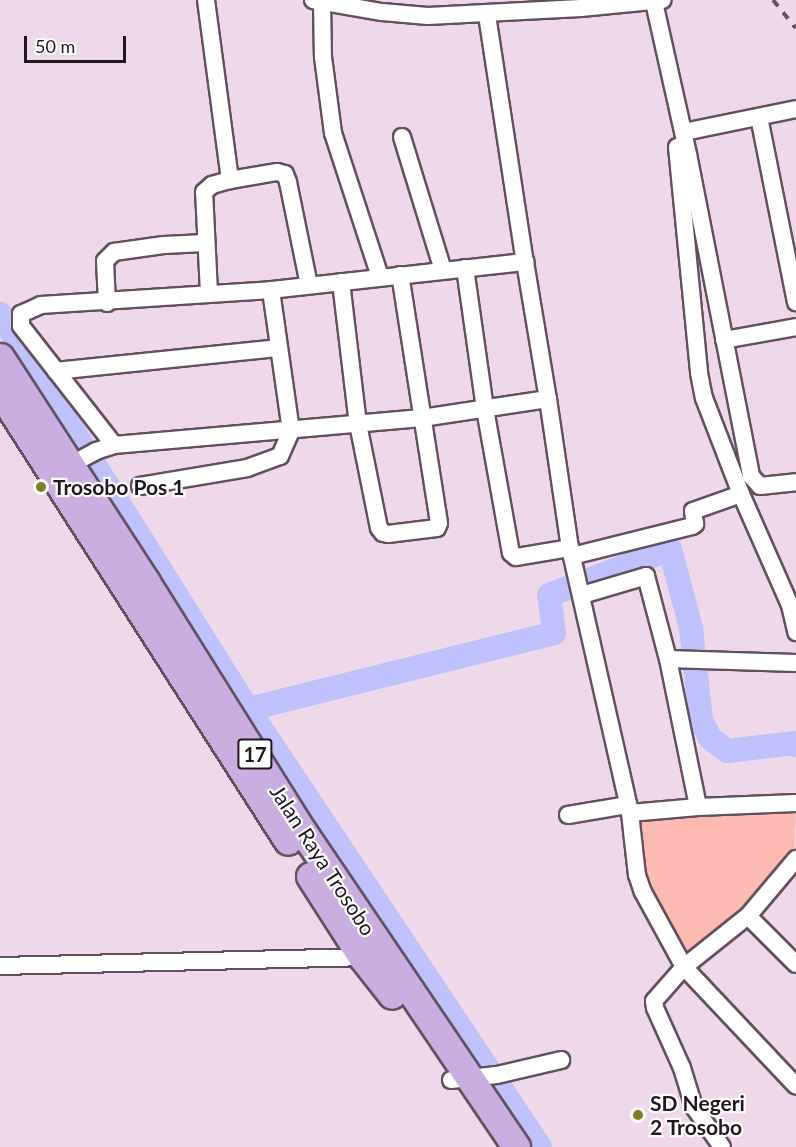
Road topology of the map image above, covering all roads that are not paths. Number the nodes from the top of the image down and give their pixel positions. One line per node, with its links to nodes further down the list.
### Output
1 (207, 0): 11 (street)
2 (318, 1): 5 (street); 17 (street)
3 (659, 1): 4 (street); 9 (street)
4 (581, 4): 6 (street)
5 (382, 6): 6 (street)
6 (487, 15): 13 (street)
7 (796, 109): 8 (street)
8 (759, 117): 9 (street); 22 (street)
9 (684, 132): 25 (street); 39 (street)
10 (402, 137): 15 (street)
11 (230, 180): 12 (street); 19 (street)
12 (205, 243): 21 (street); 23 (street)
13 (525, 262): 14 (street); 30 (street)
14 (465, 268): 15 (street); 31 (street)
15 (442, 270): 16 (street)
16 (400, 274): 17 (street); 32 (street)
17 (380, 278): 18 (street)
18 (341, 282): 19 (street); 33 (street)
19 (309, 285): 20 (street)
20 (271, 290): 21 (street); 26 (street)
21 (209, 293): 23 (street)
22 (796, 302)
23 (107, 303): 28 (street)
24 (796, 327): 25 (street)
25 (724, 340): 37 (street)
26 (279, 348): 28 (street); 34 (street)
27 (0, 357): 36 (highway, Jalan Raya Trosobo / 17)
28 (56, 371): 35 (street)
29 (0, 392): 51 (highway, Jalan Raya Trosobo / 17)
30 (548, 399): 31 (street); 40 (street)
31 (485, 409): 32 (street); 40 (street)
32 (422, 418): 33 (street); 33 (street)
33 (358, 424): 34 (street)
34 (291, 431): 35 (street); 38 (street)
35 (114, 446): 36 (street)
36 (72, 463): 56 (highway, Jalan Raya Trosobo / 17)
37 (796, 482)
38 (140, 486)
39 (741, 494): 40 (street); 42 (street)
40 (571, 552): 41 (street)
41 (580, 587): 43 (street); 47 (street)
42 (796, 632)
43 (672, 660): 44 (street); 46 (street)
44 (796, 663)
45 (796, 803): 46 (street)
46 (698, 807): 47 (street)
47 (629, 809): 48 (street); 54 (street)
48 (568, 815)
49 (796, 859): 50 (street)
50 (748, 916): 52 (street); 54 (street)
51 (362, 957): 53 (street); 56 (highway, Jalan Raya Trosobo / 17)
52 (796, 964)
53 (0, 966)
54 (684, 967): 57 (street); 60 (street)
55 (561, 1060): 56 (street)
56 (474, 1078): 58 (highway, Jalan Raya Trosobo / 17); 59 (highway, Jalan Raya Trosobo / 17)
57 (796, 1086)
58 (496, 1147)
59 (516, 1147)
60 (723, 1147)

